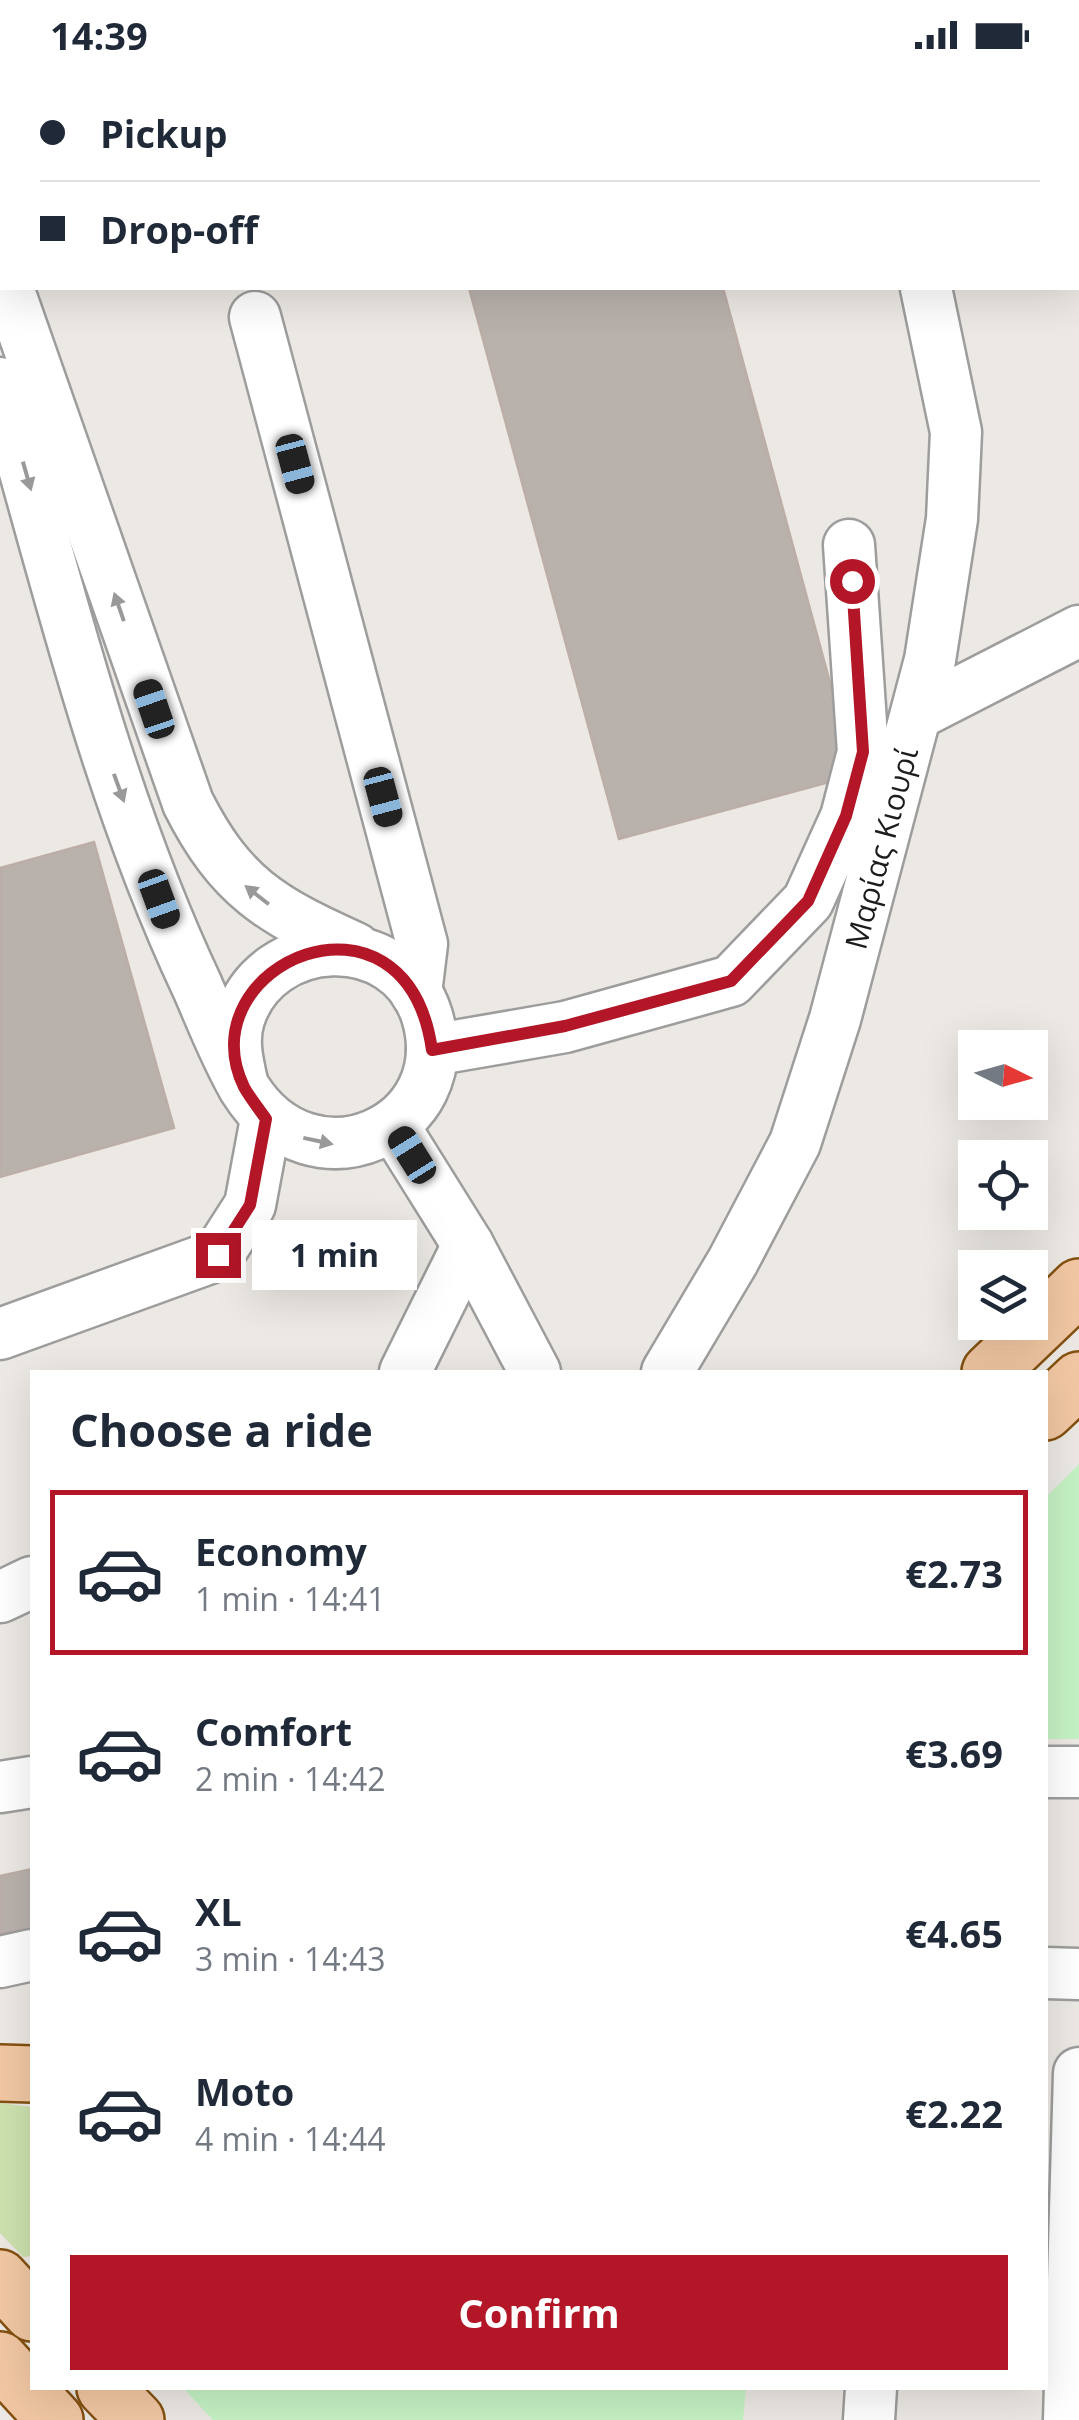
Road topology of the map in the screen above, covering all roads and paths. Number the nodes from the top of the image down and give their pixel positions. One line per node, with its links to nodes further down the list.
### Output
1 (8, 290): 4 (street)
2 (926, 290): 7 (street, Μαρίας Κιουρί)
3 (256, 316): 9 (street)
4 (9, 364): 8 (street, one-way to 4); 11 (street, one-way to 11)
5 (850, 545): 10 (street)
6 (1079, 631): 7 (street)
7 (917, 714): 18 (street, Μαρίας Κιουρί)
8 (374, 957): 9 (street); 11 (street)
9 (416, 993): 10 (street)
10 (432, 1050): 12 (street)
11 (255, 1102): 12 (street, one-way to 12); 15 (street)
12 (393, 1125): 13 (street)
13 (468, 1245): 16 (street); 17 (street)
14 (1079, 1286): 19 (main road)
15 (0, 1334)
16 (406, 1370)
17 (534, 1370)
18 (668, 1370)
19 (992, 1370)
20 (1079, 1380): 21 (main road)
21 (1048, 1409)
22 (30, 1583): 23 (street)
23 (0, 1597)
24 (1048, 1772): 25 (street)
25 (1079, 1772)
26 (30, 1782): 27 (street)
27 (0, 1787)
28 (30, 1955): 29 (street)
29 (0, 1962)
30 (1048, 1973): 31 (street)
31 (1079, 1974)
32 (0, 2073): 34 (main road)
33 (1079, 2073): 41 (street)
34 (30, 2074)
35 (107, 2390): 38 (main road)
36 (160, 2390): 39 (main road)
37 (870, 2390): 40 (street)
38 (136, 2420)
39 (167, 2420)
40 (870, 2420)
41 (1069, 2420)

